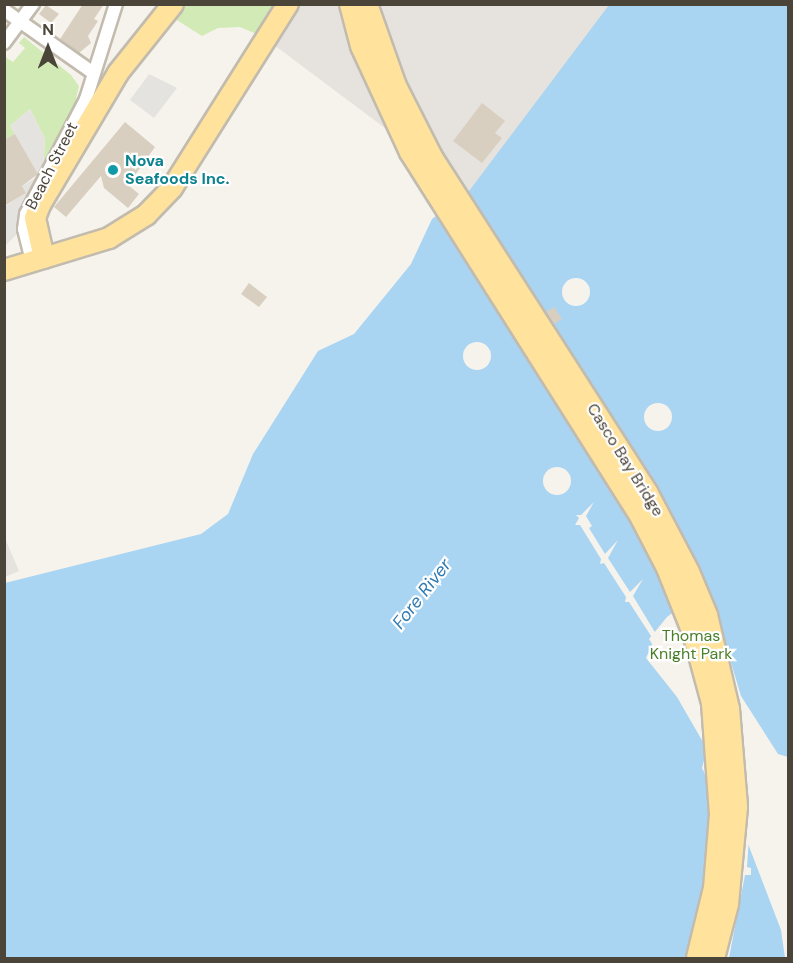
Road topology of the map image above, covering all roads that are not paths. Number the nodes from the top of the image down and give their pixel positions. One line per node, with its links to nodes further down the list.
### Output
1 (33, 4): 7 (street)
2 (116, 4): 9 (street, Beach Street)
3 (288, 4): 10 (main road)
4 (353, 8): 12 (main road, Casco Bay Bridge); 13 (main road, Casco Bay Bridge)
5 (168, 9): 10 (main road)
6 (4, 10): 7 (street)
7 (21, 21): 8 (street); 9 (street)
8 (4, 42)
9 (92, 72): 10 (street, Beach Street)
10 (38, 259): 11 (main road)
11 (4, 270)
12 (697, 958)
13 (714, 958)

